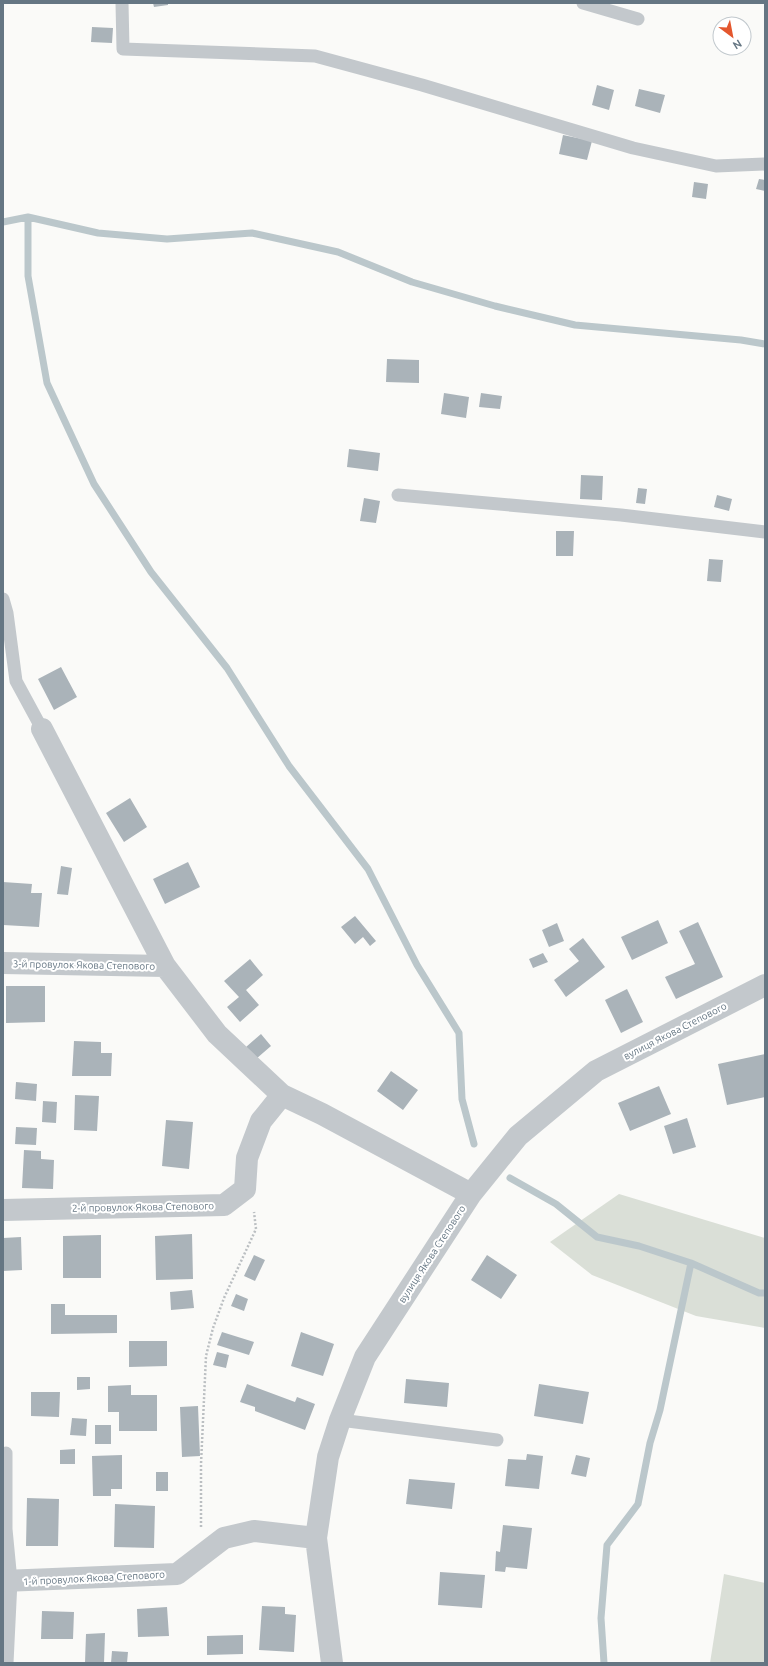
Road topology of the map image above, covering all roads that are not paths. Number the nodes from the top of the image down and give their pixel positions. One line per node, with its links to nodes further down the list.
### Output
1 (122, 3): 4 (lane)
2 (583, 3): 3 (lane)
3 (638, 19)
4 (765, 164)
5 (398, 495): 6 (lane)
6 (765, 532)
7 (3, 599): 8 (lane)
8 (42, 729): 10 (street)
9 (3, 963): 10 (street, 3-й провулок Якова Степового)
10 (166, 966): 12 (street)
11 (765, 985): 13 (street, вулиця Якова Степового)
12 (282, 1095): 13 (street); 14 (street, 2-й провулок Якова Степового)
13 (470, 1194): 15 (street, вулиця Якова Степового)
14 (3, 1210)
15 (340, 1420): 16 (lane); 18 (street, вулиця Якова Степового)
16 (497, 1440)
17 (6, 1453): 19 (lane)
18 (316, 1538): 19 (street, 1-й провулок Якова Степового); 21 (street, вулиця Якова Степового)
19 (7, 1581): 20 (lane)
20 (7, 1663)
21 (332, 1663)

